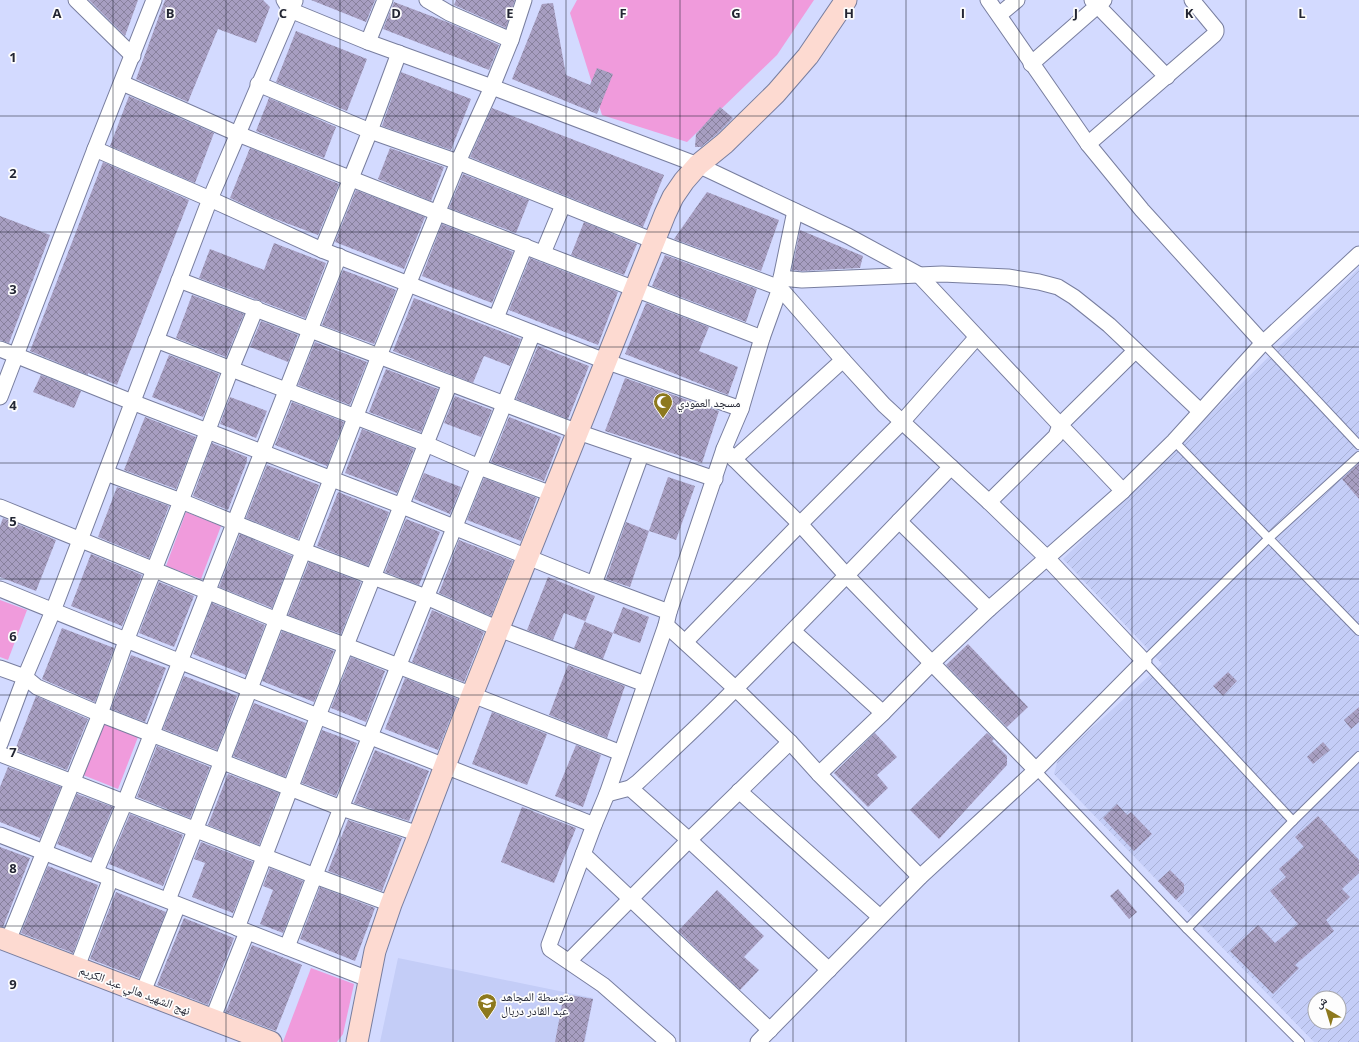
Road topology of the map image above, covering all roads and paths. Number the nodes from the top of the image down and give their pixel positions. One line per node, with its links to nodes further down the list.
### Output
1 (77, 0): 16 (street)
2 (154, 0): 16 (street)
3 (385, 0): 14 (street)
4 (427, 0): 13 (street)
5 (524, 0): 13 (street)
6 (846, 0): 27 (main road)
7 (988, 0): 12 (street)
8 (1017, 0): 12 (street)
9 (1192, 0): 18 (street)
10 (1098, 2): 17 (street); 18 (street)
11 (290, 3): 14 (street); 20 (street)
12 (999, 15): 17 (street)
13 (510, 40): 21 (street)
14 (368, 42): 15 (street)
15 (399, 53): 21 (street); 22 (street)
16 (133, 56): 19 (street)
17 (1031, 64): 24 (street)
18 (1167, 77): 24 (street)
19 (122, 83): 23 (street); 25 (street)
20 (258, 84): 22 (street); 23 (street)
21 (492, 87): 26 (street); 27 (street)
22 (370, 131): 26 (street); 28 (street)
23 (238, 134): 28 (street); 29 (street)
24 (1088, 144): 51 (street)
25 (95, 149): 29 (street); 54 (street)
26 (458, 162): 30 (street); 32 (street)
27 (698, 165): 31 (street); 33 (main road)
28 (350, 178): 32 (street); 35 (street)
29 (210, 199): 35 (street); 40 (street)
30 (563, 205): 33 (street); 36 (street)
31 (795, 211): 39 (street); 42 (street)
32 (438, 213): 34 (street); 41 (street)
33 (654, 241): 42 (street); 43 (main road)
34 (525, 246): 36 (street); 45 (street)
35 (322, 250): 38 (street)
36 (543, 253): 43 (street)
37 (1359, 254): 51 (street)
38 (339, 256): 41 (street); 46 (street)
39 (918, 274): 42 (street); 48 (street); 53 (street)
40 (179, 280): 44 (street); 50 (street)
41 (408, 283): 45 (street); 55 (street)
42 (781, 283): 49 (street); 56 (street)
43 (634, 289): 49 (street); 57 (main road)
44 (256, 308): 46 (street); 58 (street)
45 (496, 318): 47 (street)
46 (310, 330): 55 (street); 60 (street)
47 (533, 333): 57 (street); 63 (street)
48 (977, 337): 67 (street); 68 (street)
49 (762, 338): 64 (street)
50 (156, 340): 58 (street); 62 (street)
51 (1263, 343): 65 (street); 73 (lane)
52 (0, 348): 54 (street)
53 (1135, 351): 65 (street); 68 (street)
54 (16, 354): 61 (street); 62 (street)
55 (379, 356): 59 (street); 66 (street)
56 (843, 360): 67 (street); 75 (street)
57 (605, 361): 64 (street); 70 (main road)
58 (231, 369): 60 (street); 69 (street)
59 (450, 383): 63 (street); 72 (street)
60 (285, 390): 66 (street); 74 (street)
61 (0, 397)
62 (132, 402): 69 (street); 80 (street)
63 (504, 404): 70 (street); 78 (street)
64 (741, 409): 75 (street)
65 (1200, 411): 71 (street)
66 (356, 418): 72 (street); 81 (street)
67 (902, 422): 79 (street); 91 (street)
68 (1060, 425): 83 (street); 86 (street)
69 (207, 431): 74 (street); 85 (street)
70 (578, 432): 76 (street); 84 (main road)
71 (1174, 441): 83 (street); 93 (lane)
72 (426, 444): 78 (street); 87 (street)
73 (1359, 445)
74 (262, 452): 81 (street); 90 (street)
75 (729, 454): 82 (street); 91 (street)
76 (641, 455): 82 (street); 101 (street)
77 (1359, 456): 93 (lane)
78 (479, 467): 84 (street); 92 (street)
79 (951, 467): 86 (street); 89 (street)
80 (106, 473): 85 (street); 94 (street)
81 (332, 479): 87 (street); 95 (street)
82 (715, 479): 107 (street)
83 (1123, 491): 97 (street)
84 (552, 494): 96 (main road)
85 (181, 501): 90 (street); 98 (street)
86 (989, 502): 97 (street)
87 (402, 506): 92 (street); 100 (street)
88 (0, 507): 94 (street)
89 (900, 521): 99 (street); 105 (street)
90 (234, 523): 95 (street); 103 (street)
91 (800, 524): 99 (street); 113 (street)
92 (455, 526): 96 (street); 104 (street)
93 (1269, 538): 111 (lane); 115 (lane)
94 (80, 540): 98 (street); 106 (street)
95 (304, 551): 100 (street); 108 (street)
96 (528, 557): 101 (street); 109 (main road)
97 (1046, 557): 105 (street); 115 (street)
98 (154, 570): 103 (street); 112 (street)
99 (847, 576): 110 (street); 117 (street)
100 (374, 578): 104 (street); 114 (street)
101 (594, 584): 107 (street)
102 (0, 589): 106 (street)
103 (208, 591): 108 (street); 116 (street)
104 (426, 597): 109 (street); 118 (street)
105 (989, 609): 117 (street)
106 (53, 611): 112 (street); 120 (street)
107 (668, 619): 113 (street); 121 (street)
108 (277, 620): 114 (street); 122 (street)
109 (499, 629): 121 (street); 124 (main road)
110 (793, 631): 123 (street); 125 (street)
111 (1359, 631)
112 (126, 641): 116 (street); 126 (street)
113 (685, 642): 123 (street)
114 (347, 646): 118 (street); 127 (street)
115 (1144, 661): 137 (street); 146 (lane)
116 (179, 662): 122 (street); 128 (street)
117 (932, 663): 125 (street); 137 (street)
118 (398, 666): 124 (street); 129 (street)
119 (0, 668): 120 (street)
120 (25, 677): 126 (street); 131 (street)
121 (645, 684): 133 (street)
122 (250, 689): 127 (street); 135 (street)
123 (736, 689): 130 (street); 141 (street)
124 (472, 695): 133 (street); 136 (main road)
125 (883, 713): 138 (street)
126 (100, 714): 128 (street); 139 (street)
127 (318, 716): 129 (street); 140 (street)
128 (151, 734): 135 (street); 144 (street)
129 (370, 737): 136 (street); 145 (street)
130 (790, 742): 138 (street); 142 (street)
131 (0, 744)
132 (0, 754): 139 (street)
133 (621, 754): 143 (street)
134 (1359, 756): 146 (lane)
135 (222, 762): 140 (street); 148 (street)
136 (444, 765): 147 (street); 149 (main road)
137 (1036, 770): 157 (street); 163 (lane)
138 (819, 774): 157 (street)
139 (72, 781): 144 (street); 152 (street)
140 (291, 788): 145 (street); 154 (street)
141 (630, 788): 143 (street); 151 (street)
142 (739, 791): 151 (street); 162 (street)
143 (608, 794): 147 (street)
144 (124, 802): 148 (street); 155 (street)
145 (341, 808): 149 (street); 156 (street)
146 (1293, 821): 163 (lane)
147 (594, 825): 153 (street)
148 (196, 829): 154 (street); 160 (street)
149 (419, 834): 161 (main road)
150 (0, 835): 152 (street)
151 (689, 840): 159 (street); 169 (street)
152 (44, 852): 155 (street); 165 (street)
153 (583, 854): 159 (street); 167 (street)
154 (264, 856): 156 (street); 164 (street)
155 (96, 871): 158 (street)
156 (315, 876): 161 (street); 166 (street)
157 (920, 877): 162 (street)
158 (111, 878): 160 (street); 168 (street)
159 (630, 899): 167 (street); 173 (street)
160 (173, 903): 164 (street); 171 (street)
161 (391, 904): 170 (main road)
162 (880, 917): 169 (street)
163 (1187, 929): 178 (lane)
164 (242, 930): 166 (street); 172 (street)
165 (4, 939): 168 (main road, نهج الشهيد هالي عبد الكريم)
166 (287, 947): 170 (street)
167 (569, 961): 176 (street)
168 (77, 967): 171 (main road, نهج الشهيد هالي عبد الكريم)
169 (829, 970): 173 (street)
170 (368, 979): 175 (main road)
171 (143, 992): 172 (main road, نهج الشهيد هالي عبد الكريم)
172 (212, 1020): 174 (main road, نهج الشهيد هالي عبد الكريم)
173 (770, 1030): 177 (street)
174 (271, 1042)
175 (357, 1042)
176 (668, 1042)
177 (758, 1042)
178 (1300, 1042)

